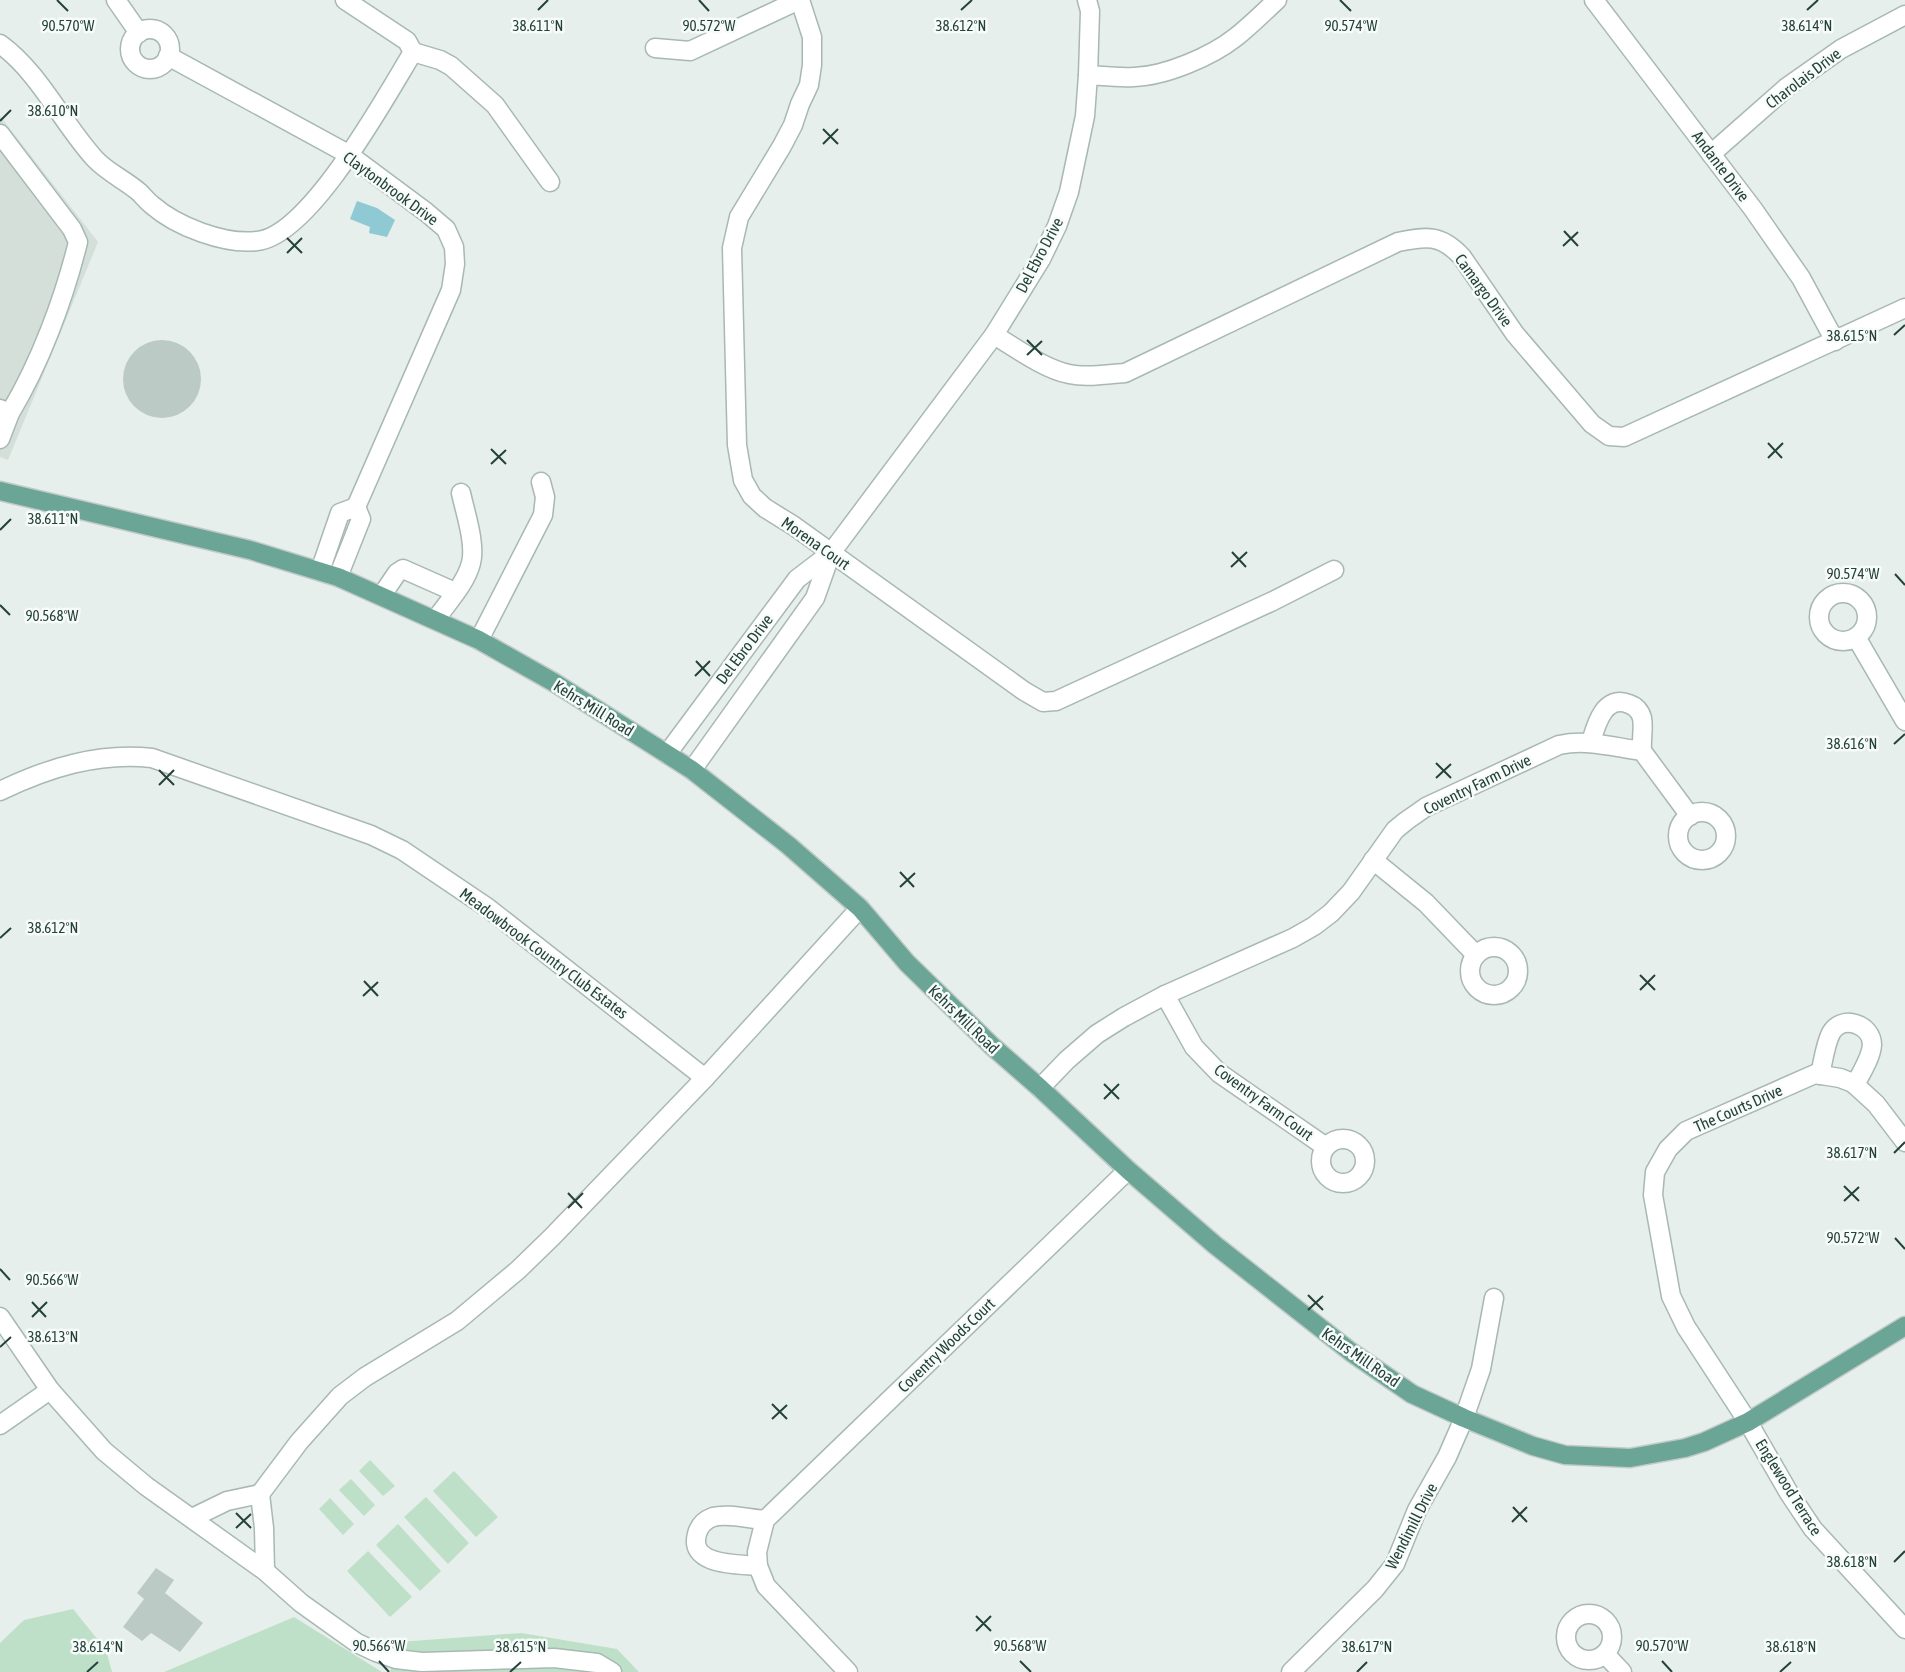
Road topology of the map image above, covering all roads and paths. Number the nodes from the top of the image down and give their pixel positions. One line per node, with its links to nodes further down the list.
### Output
1 (116, 0): 8 (street)
2 (345, 0): 11 (street)
3 (800, 0): 10 (street); 27 (street, Morena Court)
4 (1087, 0): 13 (street, Del Ebro Drive)
5 (1277, 0): 13 (street)
6 (1594, 0): 16 (street, Andante Drive)
7 (1905, 15): 16 (street, Charolais Drive)
8 (139, 33): 12 (street); 12 (street)
9 (0, 44): 15 (street)
10 (655, 48)
11 (412, 52): 15 (street); 17 (street)
12 (168, 56): 15 (street, Claytonbrook Drive)
13 (1088, 75): 19 (street, Del Ebro Drive)
14 (0, 134): 21 (street)
15 (348, 154): 26 (street, Claytonbrook Drive)
16 (1711, 154): 20 (street, Andante Drive)
17 (550, 182)
18 (1905, 308): 20 (street, Camargo Drive)
19 (994, 335): 20 (street, Camargo Drive); 27 (street, Del Ebro Drive)
20 (1834, 341)
21 (5, 411): 22 (street)
22 (0, 439)
23 (541, 482): 35 (street)
24 (0, 491): 29 (main road, Kehrs Mill Road)
25 (461, 493): 31 (street)
26 (356, 507): 29 (street, Claytonbrook Drive); 30 (street, Claytonbrook Drive)
27 (831, 553): 28 (street, Morena Court); 39 (street, Del Ebro Drive); 40 (street, Del Ebro Drive)
28 (1334, 570)
29 (320, 571): 30 (main road, Kehrs Mill Road)
30 (338, 577): 32 (main road, Kehrs Mill Road)
31 (455, 591): 32 (street); 33 (street)
32 (382, 595): 33 (main road, Kehrs Mill Road)
33 (436, 619): 35 (main road, Kehrs Mill Road)
34 (1856, 637): 36 (street)
35 (479, 640): 39 (main road, Kehrs Mill Road)
36 (1905, 721)
37 (1591, 742): 38 (street, Coventry Farm Drive); 38 (street); 43 (street, Coventry Farm Drive)
38 (1642, 751): 42 (street)
39 (667, 754): 40 (main road, Kehrs Mill Road)
40 (692, 770): 44 (main road, Kehrs Mill Road)
41 (0, 791): 48 (street, Meadowbrook Country Club Estates)
42 (1690, 816)
43 (1373, 860): 45 (street); 46 (street, Coventry Farm Drive)
44 (860, 908): 48 (street); 50 (main road, Kehrs Mill Road)
45 (1476, 955)
46 (1165, 995): 50 (street, Coventry Farm Drive); 52 (street, Coventry Farm Court)
47 (1820, 1075): 49 (street); 49 (street); 59 (street, The Courts Drive)
48 (705, 1078): 61 (street)
49 (1855, 1085): 51 (street)
50 (1040, 1088): 53 (main road, Kehrs Mill Road)
51 (1905, 1142)
52 (1326, 1147)
53 (1128, 1170): 58 (main road, Kehrs Mill Road); 63 (street, Coventry Woods Court)
54 (1494, 1298): 58 (street, Wendimill Drive)
55 (0, 1317): 57 (street)
56 (1905, 1326): 59 (main road, Kehrs Mill Road)
57 (50, 1390): 60 (street); 62 (street)
58 (1464, 1418): 59 (main road, Kehrs Mill Road); 69 (street, Wendimill Drive)
59 (1748, 1422): 66 (street, Englewood Terrace)
60 (0, 1425)
61 (260, 1494): 62 (street); 65 (street)
62 (192, 1518): 65 (street)
63 (765, 1520): 64 (street); 64 (street)
64 (758, 1566): 71 (street)
65 (265, 1571): 68 (street)
66 (1905, 1629)
67 (1605, 1654): 72 (street)
68 (424, 1667): 70 (street)
69 (1297, 1670)
70 (612, 1672)
71 (848, 1672)
72 (1622, 1672)

